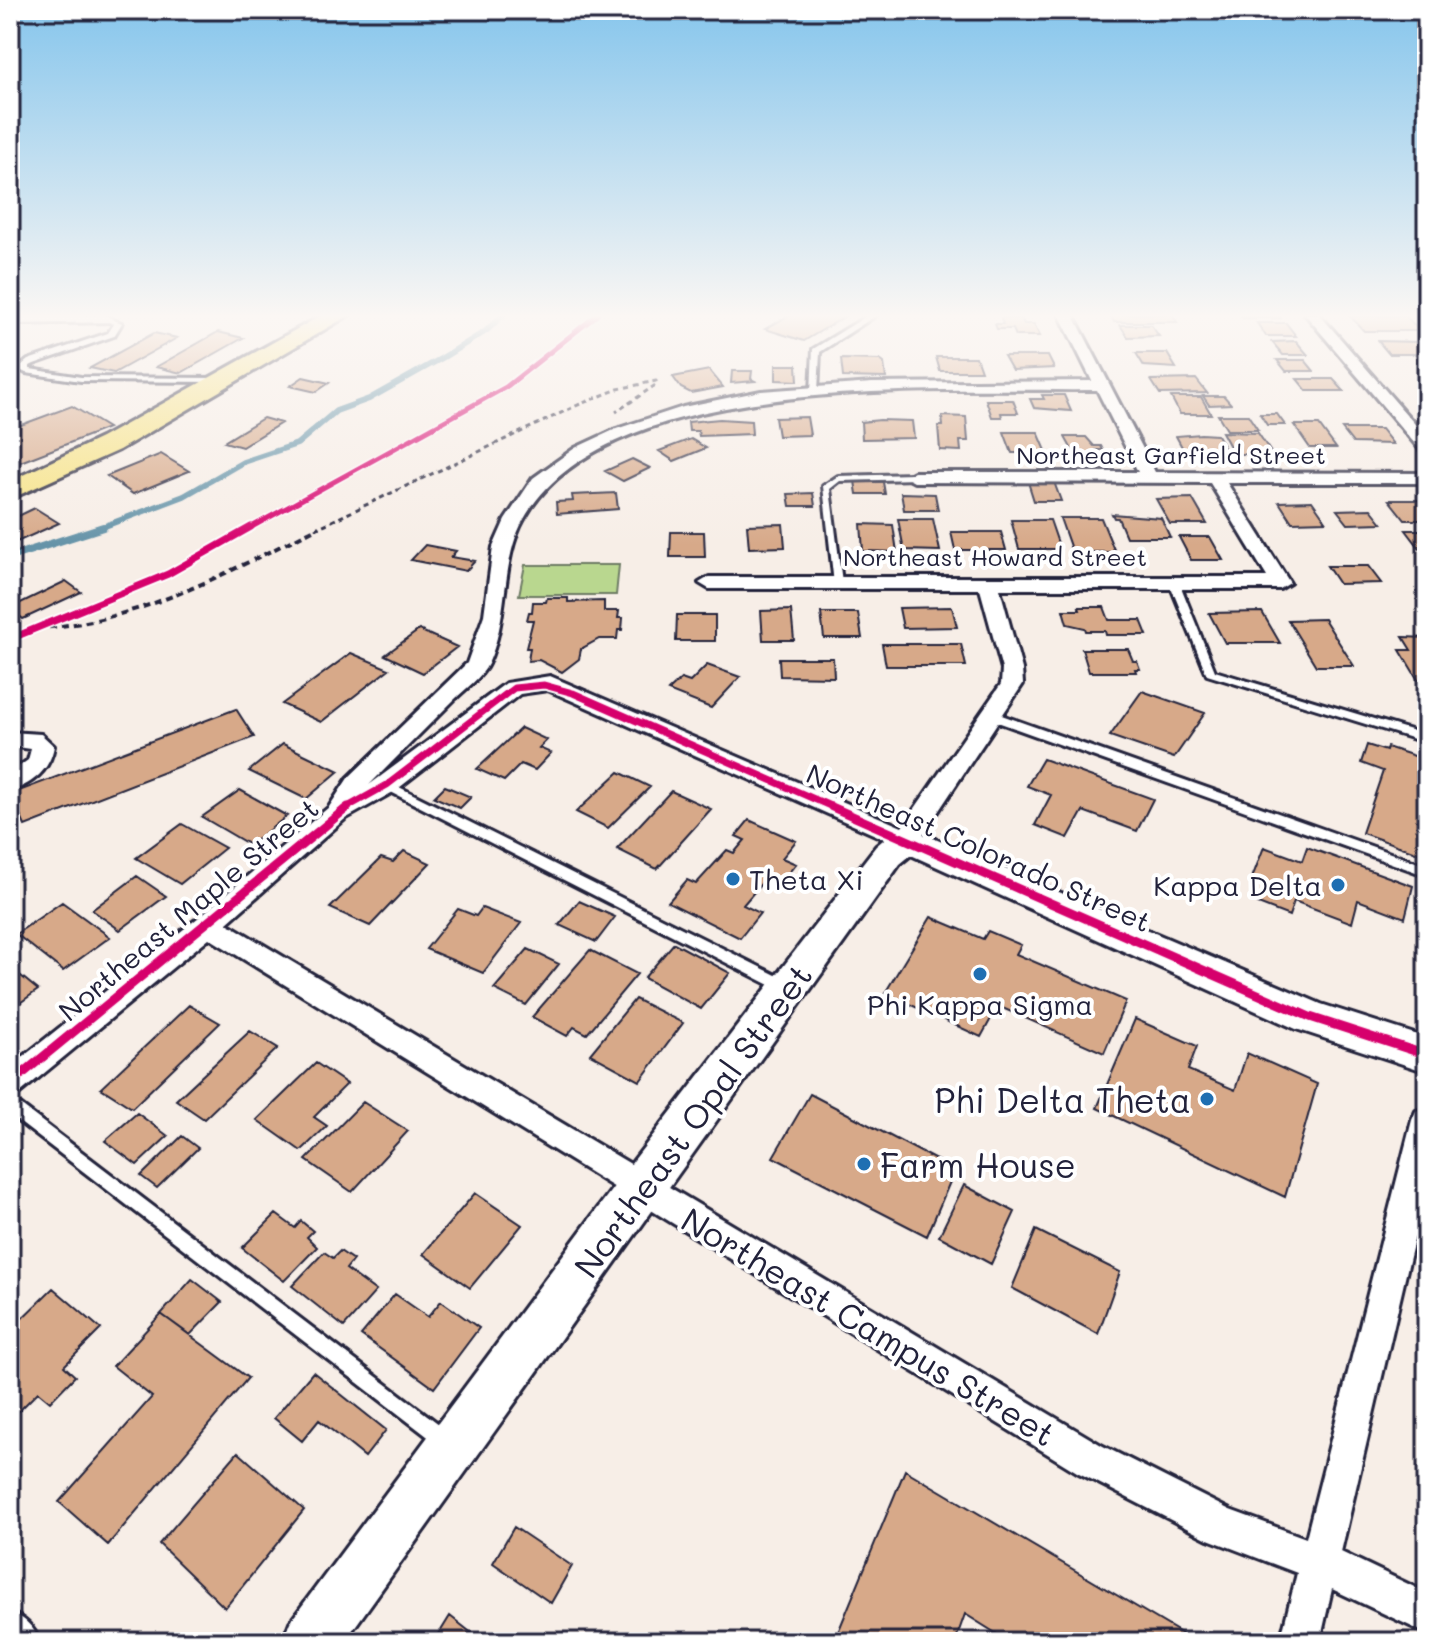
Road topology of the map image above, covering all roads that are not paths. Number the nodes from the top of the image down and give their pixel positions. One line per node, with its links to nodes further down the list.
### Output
1 (206, 391): 10 (main road)
2 (814, 391): 21 (street, Northeast Maple Street)
3 (1103, 391): 9 (street)
4 (1378, 391): 5 (street)
5 (1427, 448)
6 (914, 477): 9 (street, Northeast Garfield Street); 11 (lane)
7 (1216, 478): 8 (street, Northeast Garfield Street); 9 (street, Northeast Garfield Street); 13 (street, Northeast Howard Street)
8 (1427, 478)
9 (1150, 479)
10 (10, 491)
11 (837, 582): 12 (street, Northeast Howard Street); 14 (street, Northeast Howard Street)
12 (988, 582): 13 (street, Northeast Howard Street); 16 (street, Northeast Opal Street)
13 (1174, 582): 18 (lane)
14 (709, 583)
15 (514, 688): 20 (street, Northeast Maple Street); 22 (street, Northeast Colorado Street)
16 (993, 716): 22 (street, Northeast Opal Street); 23 (lane)
17 (10, 739): 19 (street)
18 (1427, 739)
19 (10, 783)
20 (387, 785): 21 (street, Northeast Maple Street); 25 (lane)
21 (337, 813): 24 (street, Northeast Maple Street)
22 (907, 839): 25 (street, Northeast Opal Street); 26 (street, Northeast Colorado Street)
23 (1427, 871)
24 (208, 924): 27 (street, Northeast Maple Street); 30 (street, Northeast Campus Street)
25 (787, 987): 30 (street, Northeast Opal Street)
26 (1427, 1055)
27 (10, 1084)
28 (10, 1106): 31 (lane)
29 (1427, 1120): 32 (street)
30 (640, 1188): 31 (street, Northeast Opal Street); 32 (street, Northeast Campus Street)
31 (455, 1447): 36 (street, Northeast Opal Street)
32 (1319, 1562): 33 (street, Northeast Campus Street); 37 (street)
33 (1427, 1614)
34 (10, 1632): 35 (street)
35 (20, 1642)
36 (310, 1642)
37 (1300, 1642)

